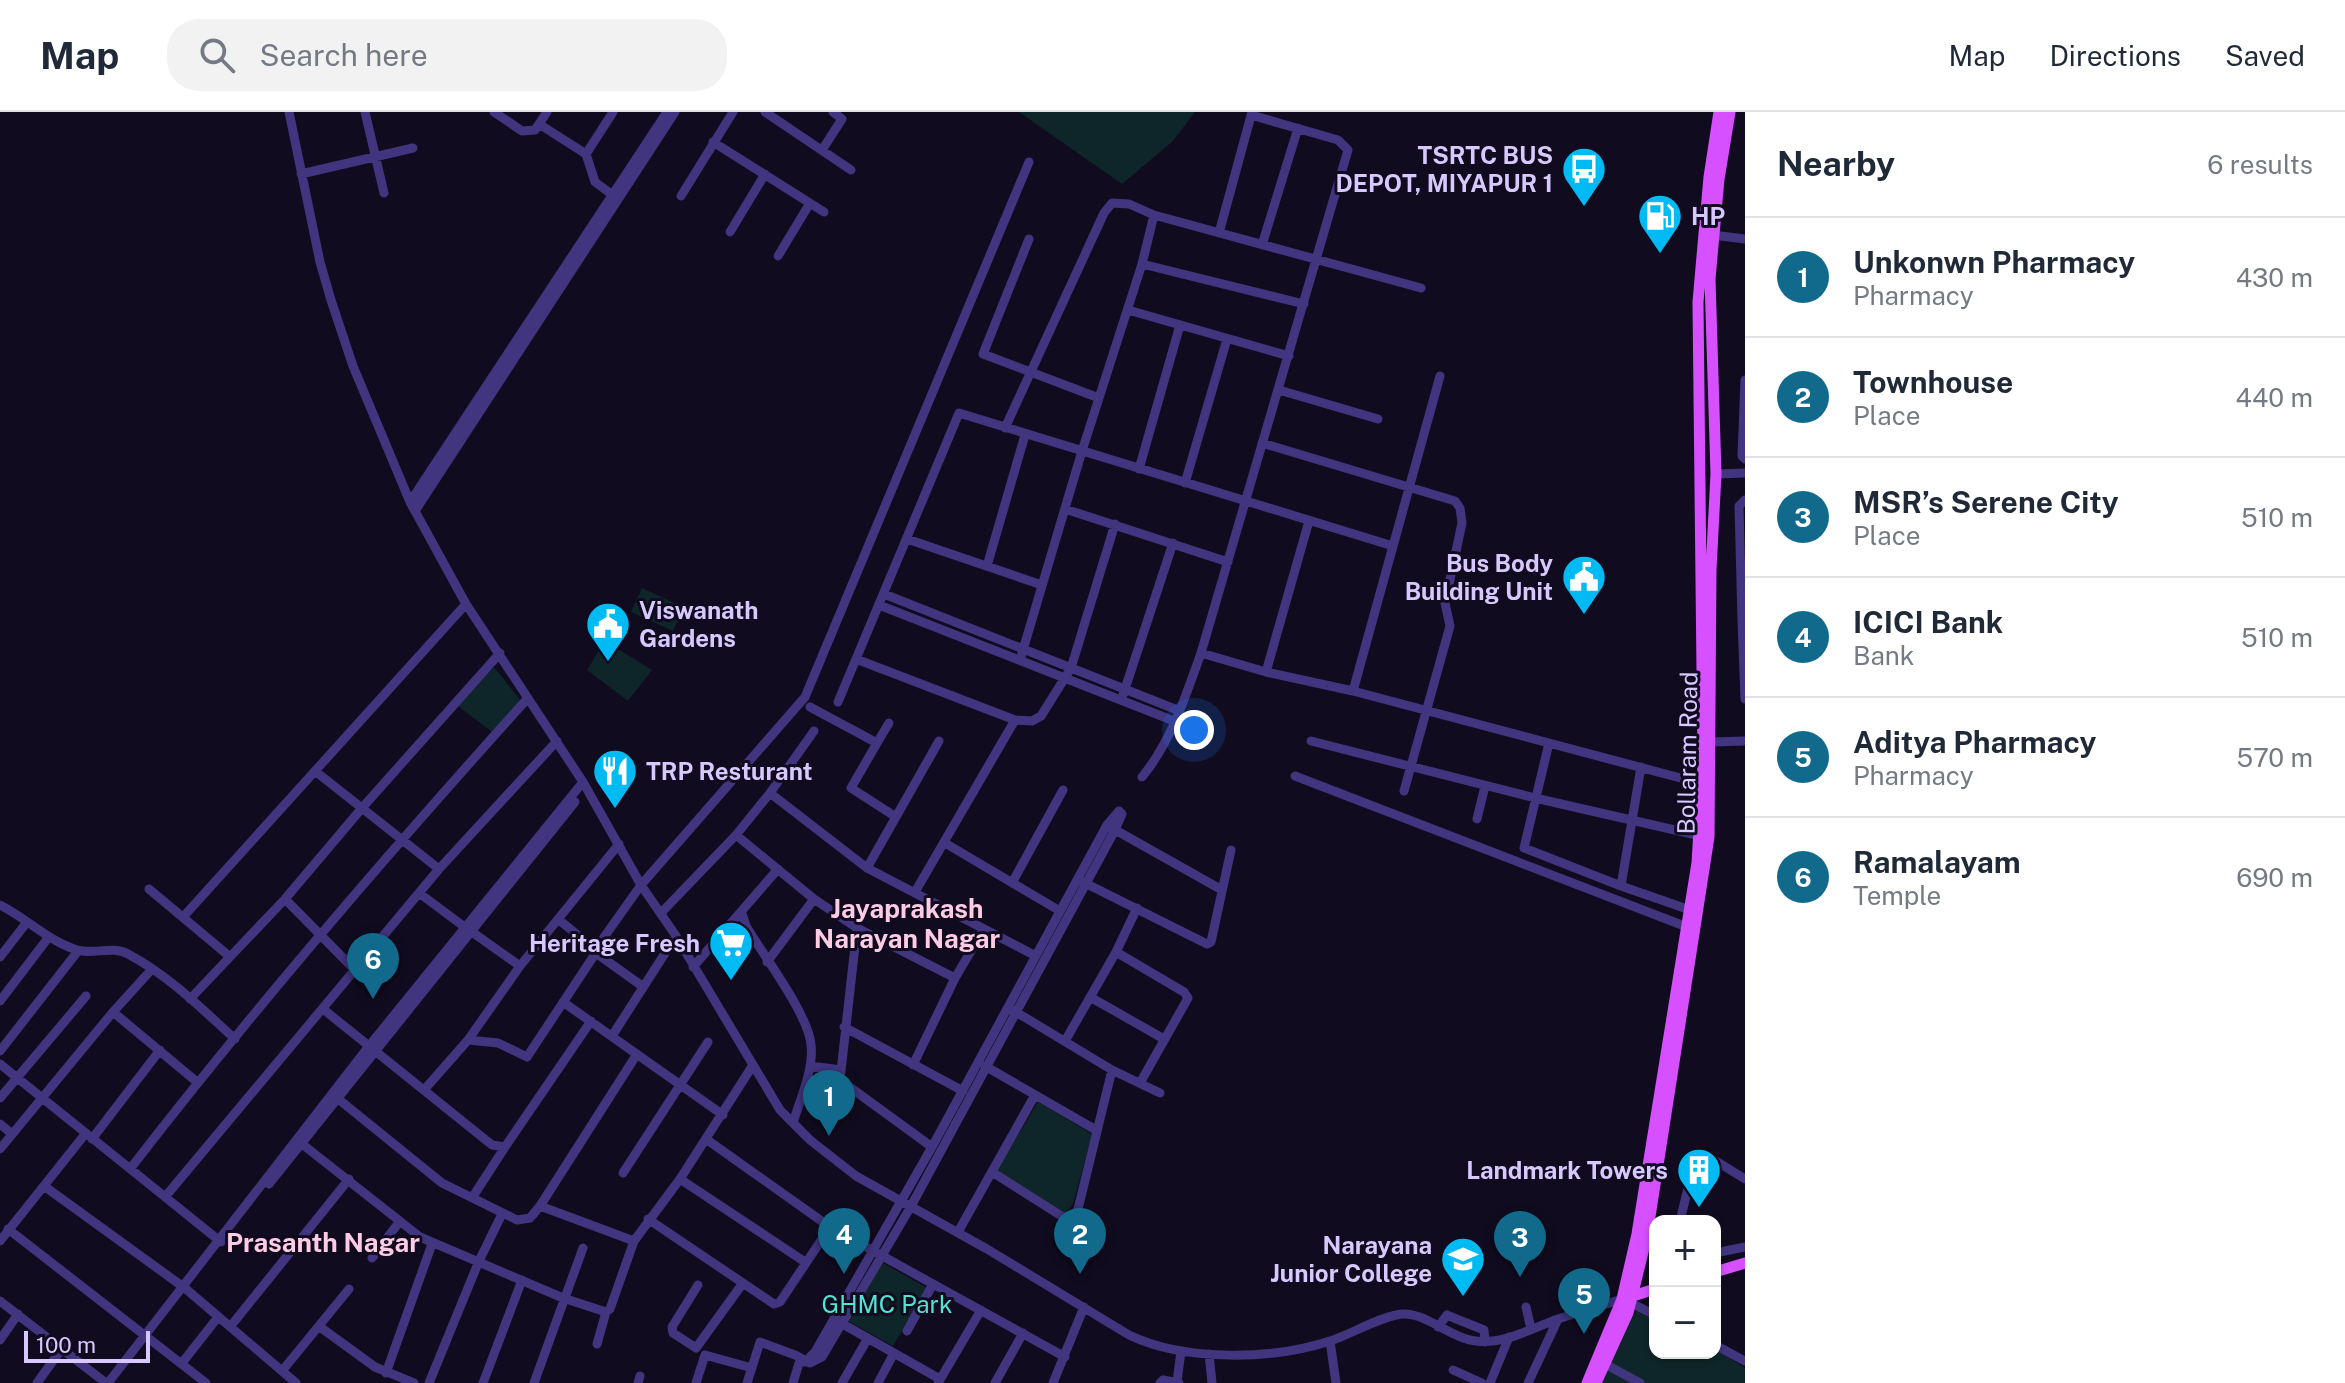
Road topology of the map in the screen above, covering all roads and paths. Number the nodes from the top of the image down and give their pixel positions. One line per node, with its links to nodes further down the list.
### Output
1 (289, 112): 24 (street)
2 (365, 112): 21 (street)
3 (494, 112): 15 (street)
4 (547, 112): 15 (street)
5 (613, 112): 20 (street)
6 (667, 112): 27 (street)
7 (675, 112): 65 (street)
8 (733, 112): 17 (street)
9 (765, 112): 14 (street)
10 (833, 112): 19 (street)
11 (1719, 112): 112 (main road, Bollaram Road)
12 (1730, 112): 34 (main road, Bollaram Road)
13 (1252, 114): 16 (street); 33 (street)
14 (780, 116): 19 (street)
15 (539, 124): 20 (street)
16 (1297, 128): 37 (street); 39 (street)
17 (713, 142): 25 (street); 28 (street)
18 (413, 148): 21 (street)
19 (822, 150): 23 (street)
20 (586, 154): 27 (street)
21 (375, 157): 24 (street); 26 (street)
22 (1029, 162): 134 (street)
23 (851, 170)
24 (301, 174): 65 (street)
25 (765, 174): 29 (street); 32 (street)
26 (384, 193)
27 (614, 196): 65 (street)
28 (681, 196)
29 (810, 203): 30 (street); 38 (street)
30 (824, 212)
31 (1154, 215): 33 (street); 40 (street); 47 (street)
32 (730, 232)
33 (1219, 233): 37 (street)
34 (1713, 235): 36 (street); 60 (main road, Bollaram Road)
35 (1029, 239): 47 (street)
36 (1745, 239)
37 (1262, 245): 39 (street)
38 (778, 256)
39 (1317, 259): 41 (street); 42 (street)
40 (1142, 264): 42 (street); 43 (street)
41 (1421, 288)
42 (1304, 304): 46 (street)
43 (1128, 310): 44 (street); 51 (street)
44 (1180, 325): 45 (street); 58 (street)
45 (1227, 339): 46 (street); 61 (street)
46 (1289, 356): 50 (street)
47 (1029, 374): 51 (street); 53 (street)
48 (1440, 376): 62 (street)
49 (1745, 380): 57 (street)
50 (1279, 390): 52 (street); 55 (street)
51 (1099, 398): 56 (street)
52 (1378, 419)
53 (1005, 428): 54 (street); 69 (street)
54 (1025, 435): 56 (street); 73 (street)
55 (1262, 443): 62 (street); 64 (street)
56 (1082, 451): 58 (street); 66 (street)
57 (1745, 459)
58 (1139, 469): 61 (street)
59 (1745, 473): 60 (street)
60 (1716, 474): 104 (main road, Bollaram Road)
61 (1185, 483): 64 (street)
62 (1410, 486): 71 (street); 94 (street)
63 (1745, 500): 78 (street)
64 (1246, 501): 67 (street); 72 (street)
65 (413, 507): 76 (street)
66 (1065, 509): 68 (street); 74 (street)
67 (1309, 521): 71 (street); 85 (street)
68 (1115, 524): 70 (street); 84 (street)
69 (907, 539): 73 (street); 75 (street)
70 (1173, 543): 72 (street); 87 (street)
71 (1393, 546): 88 (street)
72 (1228, 562): 81 (street)
73 (987, 566): 74 (street)
74 (1042, 585): 79 (street)
75 (884, 594): 77 (street); 79 (street)
76 (466, 604): 80 (street); 109 (street)
77 (879, 605): 82 (street); 83 (street)
78 (1744, 621): 90 (street)
79 (1024, 649): 83 (street); 84 (street)
80 (500, 653): 89 (street); 119 (street)
81 (1201, 653): 85 (street); 95 (street)
82 (856, 659): 92 (street); 96 (street)
83 (1020, 660): 86 (street)
84 (1071, 668): 86 (street); 87 (street)
85 (1266, 672): 88 (street)
86 (1065, 678): 91 (street); 96 (street)
87 (1126, 690): 91 (street); 95 (street)
88 (1353, 691): 94 (street)
89 (528, 698): 100 (street); 125 (street)
90 (1745, 699)
91 (1121, 701): 97 (street)
92 (838, 702)
93 (810, 707): 105 (street)
94 (1427, 710): 106 (street); 108 (street)
95 (1180, 711): 97 (street)
96 (1015, 720): 126 (street)
97 (1174, 721): 111 (street)
98 (889, 723): 105 (street)
99 (814, 731): 117 (street)
100 (557, 741): 113 (street); 130 (street)
101 (939, 741): 120 (street)
102 (1311, 741): 108 (street)
103 (1745, 741): 104 (street)
104 (1712, 742): 260 (main road, Bollaram Road)
105 (877, 743): 120 (street)
106 (1549, 743): 107 (street); 118 (street)
107 (1641, 767): 112 (street); 122 (street)
108 (1411, 768): 114 (street); 116 (street)
109 (315, 771): 119 (street); 148 (street)
110 (1295, 776): 151 (street)
111 (1142, 777)
112 (1703, 784): 124 (main road, Bollaram Road)
113 (584, 785): 127 (street); 154 (street)
114 (1485, 786): 118 (street); 121 (street)
115 (1063, 790): 133 (street)
116 (1404, 791)
117 (770, 793): 123 (street); 129 (street)
118 (1535, 798): 122 (street); 135 (street)
119 (362, 808): 125 (street); 140 (street)
120 (896, 817): 129 (street)
121 (1477, 819)
122 (1633, 821): 124 (street); 135 (street)
123 (736, 835): 131 (street); 146 (street)
124 (1701, 836): 144 (main road, Bollaram Road)
125 (401, 839): 130 (street); 155 (street)
126 (945, 843): 133 (street); 138 (street)
127 (619, 844): 134 (street); 149 (street)
128 (1231, 850): 137 (street)
129 (867, 868): 138 (street)
130 (439, 869): 139 (street)
131 (778, 869): 141 (street); 147 (street)
132 (1082, 882): 137 (street); 143 (street); 145 (street); 178 (street)
133 (1012, 883): 145 (street)
134 (641, 885): 146 (street); 158 (street)
135 (1621, 886): 144 (street)
136 (149, 889): 148 (street)
137 (1222, 890): 143 (street)
138 (915, 892): 153 (street)
139 (419, 893): 154 (street); 169 (street)
140 (285, 899): 155 (street); 162 (street)
141 (814, 899): 152 (street); 165 (street)
142 (1, 906): 150 (street)
143 (1137, 908): 160 (street)
144 (1690, 910): 151 (main road, Bollaram Road)
145 (1060, 911): 163 (street)
146 (661, 913): 156 (street)
147 (742, 913): 165 (street); 167 (street)
148 (184, 916): 162 (street)
149 (558, 919): 161 (street); 166 (street)
150 (27, 922): 157 (street); 164 (street)
151 (1687, 927): 260 (main road, Bollaram Road)
152 (857, 928): 170 (street); 181 (street)
153 (984, 929): 163 (street); 170 (street)
154 (469, 930): 166 (street); 188 (street)
155 (320, 934): 169 (street); 183 (street)
156 (676, 936): 167 (street); 171 (street)
157 (48, 938): 159 (street); 175 (street)
158 (602, 940)
159 (78, 951): 168 (street); 190 (street)
160 (1116, 952): 173 (street); 184 (street)
161 (596, 953): 171 (street); 176 (street)
162 (229, 956): 174 (street)
163 (1036, 956): 178 (street)
164 (0, 957)
165 (767, 962): 196 (street)
166 (520, 966): 185 (street)
167 (693, 967): 193 (street)
168 (152, 969): 174 (street); 179 (street)
169 (354, 969): 177 (street)
170 (955, 978): 194 (street)
171 (642, 986): 182 (street)
172 (86, 996): 199 (street)
173 (1090, 997): 184 (street); 186 (street)
174 (190, 999): 183 (street)
175 (0, 1001)
176 (563, 1002): 180 (street); 185 (street)
177 (323, 1009): 188 (street); 228 (street)
178 (1012, 1010): 186 (street); 195 (street)
179 (113, 1012): 189 (street); 207 (street)
180 (591, 1021): 182 (street); 218 (street)
181 (844, 1027): 194 (street); 197 (street)
182 (612, 1036): 191 (street)
183 (235, 1039): 200 (street)
184 (1164, 1039): 201 (street)
185 (468, 1040): 203 (street)
186 (1065, 1041): 198 (street)
187 (708, 1042): 202 (street)
188 (373, 1049): 203 (street); 209 (street); 240 (street)
189 (160, 1050): 200 (street); 215 (street)
190 (0, 1051)
191 (637, 1054): 202 (street); 231 (street)
192 (0, 1064): 199 (street)
193 (753, 1065): 210 (street); 211 (street)
194 (913, 1065): 204 (street)
195 (983, 1065): 204 (street); 206 (street); 230 (street)
196 (810, 1066): 197 (street); 211 (street)
197 (841, 1070): 219 (street)
198 (1112, 1070): 201 (street); 213 (street)
199 (17, 1077): 207 (street); 208 (street)
200 (197, 1082): 221 (street)
201 (1140, 1083): 205 (street)
202 (681, 1085): 210 (street); 223 (street)
203 (424, 1090): 218 (street)
204 (963, 1091): 219 (street)
205 (1160, 1093)
206 (1035, 1095): 213 (street); 222 (street)
207 (43, 1097): 214 (street); 215 (street)
208 (0, 1098)
209 (337, 1098): 217 (street); 229 (street)
210 (723, 1115): 216 (street)
211 (793, 1123): 230 (street)
212 (0, 1124): 214 (street)
213 (1096, 1130): 222 (street)
214 (12, 1134): 220 (street)
215 (89, 1136): 221 (street); 227 (street)
216 (706, 1139): 225 (street); 236 (street)
217 (302, 1144): 224 (street); 240 (street)
218 (505, 1147): 229 (street)
219 (932, 1147): 230 (street)
220 (0, 1149)
221 (130, 1169): 228 (street)
222 (992, 1172): 238 (street)
223 (623, 1173)
224 (349, 1179): 235 (street); 271 (street)
225 (680, 1179): 234 (street); 250 (street)
226 (1745, 1179): 233 (street)
227 (44, 1186): 237 (street); 256 (street)
228 (165, 1197): 240 (street)
229 (472, 1198): 232 (street)
230 (906, 1205): 238 (street); 247 (street)
231 (540, 1206): 232 (street); 241 (street)
232 (502, 1214): 249 (street)
233 (1681, 1215)
234 (648, 1219): 241 (street); 253 (street)
235 (400, 1221): 242 (street); 248 (street)
236 (830, 1227): 247 (street); 250 (street)
237 (8, 1229): 239 (street); 277 (street)
238 (958, 1232): 262 (street)
239 (0, 1241)
240 (220, 1241): 256 (street)
241 (634, 1241): 266 (street)
242 (432, 1244): 249 (street); 297 (street)
243 (1745, 1247): 245 (street)
244 (583, 1248): 259 (street)
245 (1733, 1250): 246 (street); 251 (street)
246 (1721, 1252)
247 (877, 1253): 254 (street); 270 (street)
248 (372, 1258)
249 (479, 1261): 252 (street); 305 (street)
250 (805, 1262): 253 (street)
251 (1739, 1265)
252 (522, 1280): 259 (street); 306 (street)
253 (743, 1283): 255 (street)
254 (933, 1284): 264 (street); 275 (street)
255 (698, 1285)
256 (184, 1288): 268 (street); 277 (street)
257 (349, 1289): 272 (street)
258 (1649, 1291): 260 (main road)
259 (563, 1298): 266 (street); 307 (street)
260 (1629, 1299): 265 (street); 269 (street); 293 (main road, Bollaram Road); 322 (main road, Bollaram Road)
261 (0, 1301): 267 (street)
262 (1084, 1307): 286 (street); 289 (street)
263 (1526, 1307): 274 (street)
264 (981, 1310): 276 (street); 298 (street)
265 (1649, 1311)
266 (606, 1312): 283 (street)
267 (18, 1314): 280 (street); 284 (street)
268 (218, 1317): 271 (street); 292 (street)
269 (1558, 1319): 274 (street); 321 (street)
270 (837, 1321): 279 (street); 290 (street)
271 (230, 1327): 296 (street)
272 (320, 1327): 296 (street); 297 (street)
273 (1438, 1327): 281 (street); 282 (street); 282 (street)
274 (1531, 1329): 278 (street)
275 (907, 1331)
276 (1023, 1333): 289 (street); 313 (street)
277 (148, 1335): 292 (street); 300 (street); 301 (street)
278 (1509, 1337): 282 (street); 320 (street)
279 (868, 1338): 287 (street); 311 (street)
280 (0, 1340)
281 (1330, 1341): 288 (street); 318 (street)
282 (1485, 1342)
283 (597, 1344)
284 (63, 1347): 299 (street); 300 (street)
285 (1721, 1348): 291 (street)
286 (1181, 1351): 288 (street); 316 (street)
287 (894, 1353): 298 (street); 312 (street)
288 (1209, 1354): 317 (street)
289 (1065, 1357): 314 (street)
290 (803, 1361): 294 (street); 310 (street)
291 (1745, 1361)
292 (182, 1363): 302 (street)
293 (1605, 1364): 323 (main road, Bollaram Road); 324 (street)
294 (752, 1368): 308 (street); 309 (street)
295 (1453, 1370): 319 (street)
296 (282, 1371): 303 (street)
297 (386, 1373): 304 (street)
298 (939, 1381)
299 (37, 1383)
300 (107, 1383)
301 (115, 1383)
302 (206, 1383)
303 (296, 1383)
304 (414, 1383)
305 (429, 1383)
306 (483, 1383)
307 (534, 1383)
308 (696, 1383)
309 (747, 1383)
310 (793, 1383)
311 (842, 1383)
312 (878, 1383)
313 (995, 1383)
314 (1053, 1383)
315 (1160, 1383): 316 (street)
316 (1178, 1383)
317 (1212, 1383)
318 (1336, 1383)
319 (1482, 1383)
320 (1490, 1383)
321 (1528, 1383)
322 (1587, 1383)
323 (1596, 1383)
324 (1640, 1383)

